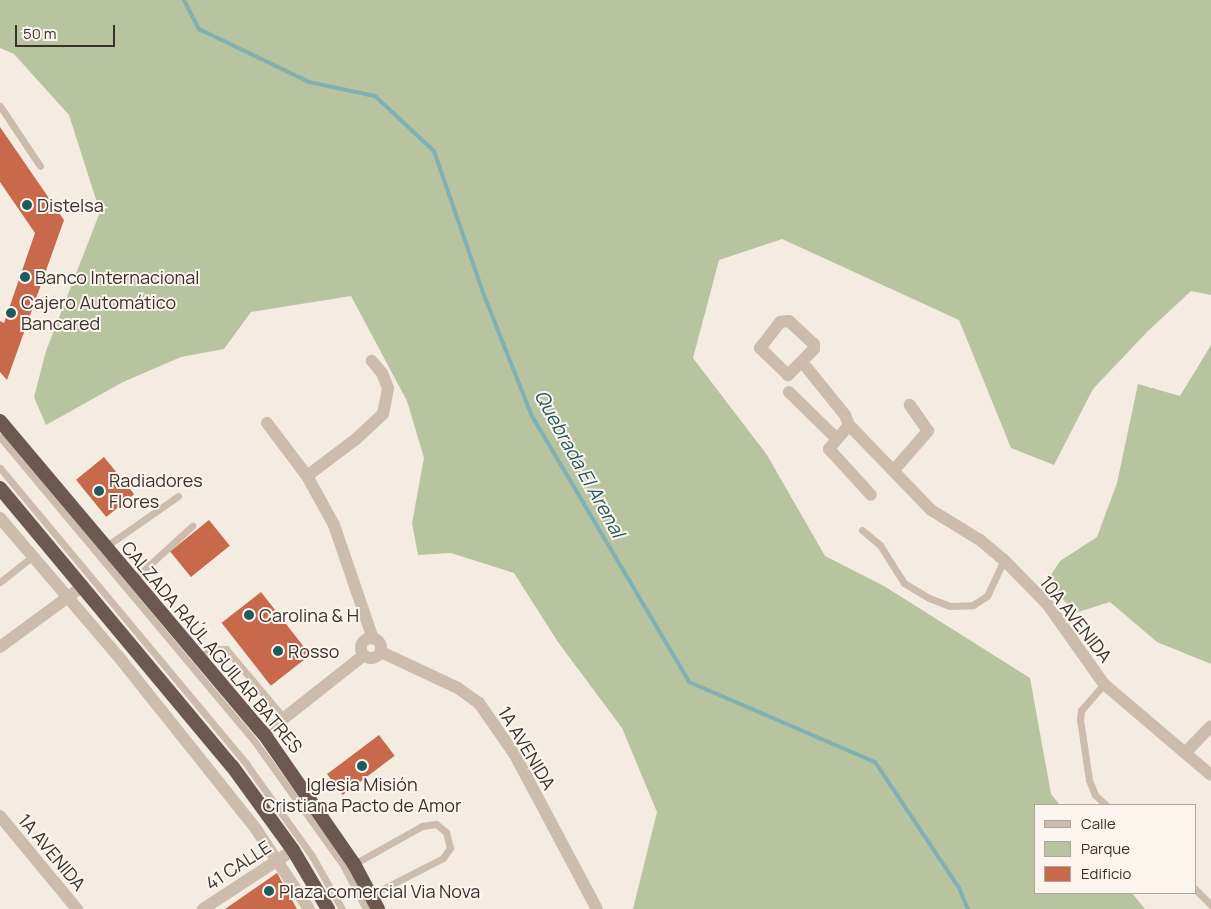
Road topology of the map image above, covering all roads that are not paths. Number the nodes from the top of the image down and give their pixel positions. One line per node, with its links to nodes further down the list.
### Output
1 (0, 106): 2 (lane)
2 (40, 166)
3 (372, 361): 14 (street)
4 (803, 363): 4 (street); 9 (street, 10A AVENIDA)
5 (788, 392): 11 (street)
6 (910, 405): 13 (street)
7 (0, 421): 21 (highway, CALZADA RAÚL AGUILAR BATRES)
8 (267, 423): 14 (street)
9 (849, 425): 11 (street); 13 (street, 10A AVENIDA)
10 (0, 437): 52 (lane)
11 (836, 438): 16 (street)
12 (0, 468): 51 (lane)
13 (894, 470): 23 (street, 10A AVENIDA)
14 (307, 476): 28 (street)
15 (0, 488): 26 (highway)
16 (871, 495)
17 (178, 496): 21 (lane)
18 (0, 518): 22 (street)
19 (192, 526): 24 (lane)
20 (862, 530): 23 (lane)
21 (106, 547): 24 (highway, CALZADA RAÚL AGUILAR BATRES)
22 (33, 556): 25 (lane); 27 (street)
23 (1004, 560): 33 (street, 10A AVENIDA)
24 (134, 579): 32 (highway, CALZADA RAÚL AGUILAR BATRES)
25 (0, 581)
26 (83, 586): 27 (street); 41 (highway)
27 (68, 598): 29 (street); 42 (street)
28 (373, 639): 30 (street); 31 (street)
29 (0, 647)
30 (380, 652): 31 (street); 54 (street, 1A AVENIDA)
31 (364, 655): 34 (street)
32 (199, 657): 34 (lane); 36 (highway, CALZADA RAÚL AGUILAR BATRES)
33 (1104, 684): 37 (street, 10A AVENIDA); 39 (lane)
34 (284, 718): 36 (street)
35 (1211, 726): 37 (street)
36 (264, 734): 43 (highway, CALZADA RAÚL AGUILAR BATRES)
37 (1185, 752): 38 (street, 10A AVENIDA)
38 (1211, 775)
39 (1105, 804)
40 (0, 816): 47 (street, 1A AVENIDA)
41 (292, 850): 42 (street, 41 CALLE); 50 (highway)
42 (279, 860): 48 (street, 41 CALLE); 49 (street)
43 (354, 864): 45 (highway, CALZADA RAÚL AGUILAR BATRES); 45 (lane)
44 (1196, 890): 46 (lane)
45 (370, 895): 53 (highway, CALZADA RAÚL AGUILAR BATRES)
46 (1211, 905)
47 (77, 909)
48 (203, 909)
49 (309, 909)
50 (328, 909)
51 (342, 909)
52 (366, 909)
53 (378, 909)
54 (597, 909)

